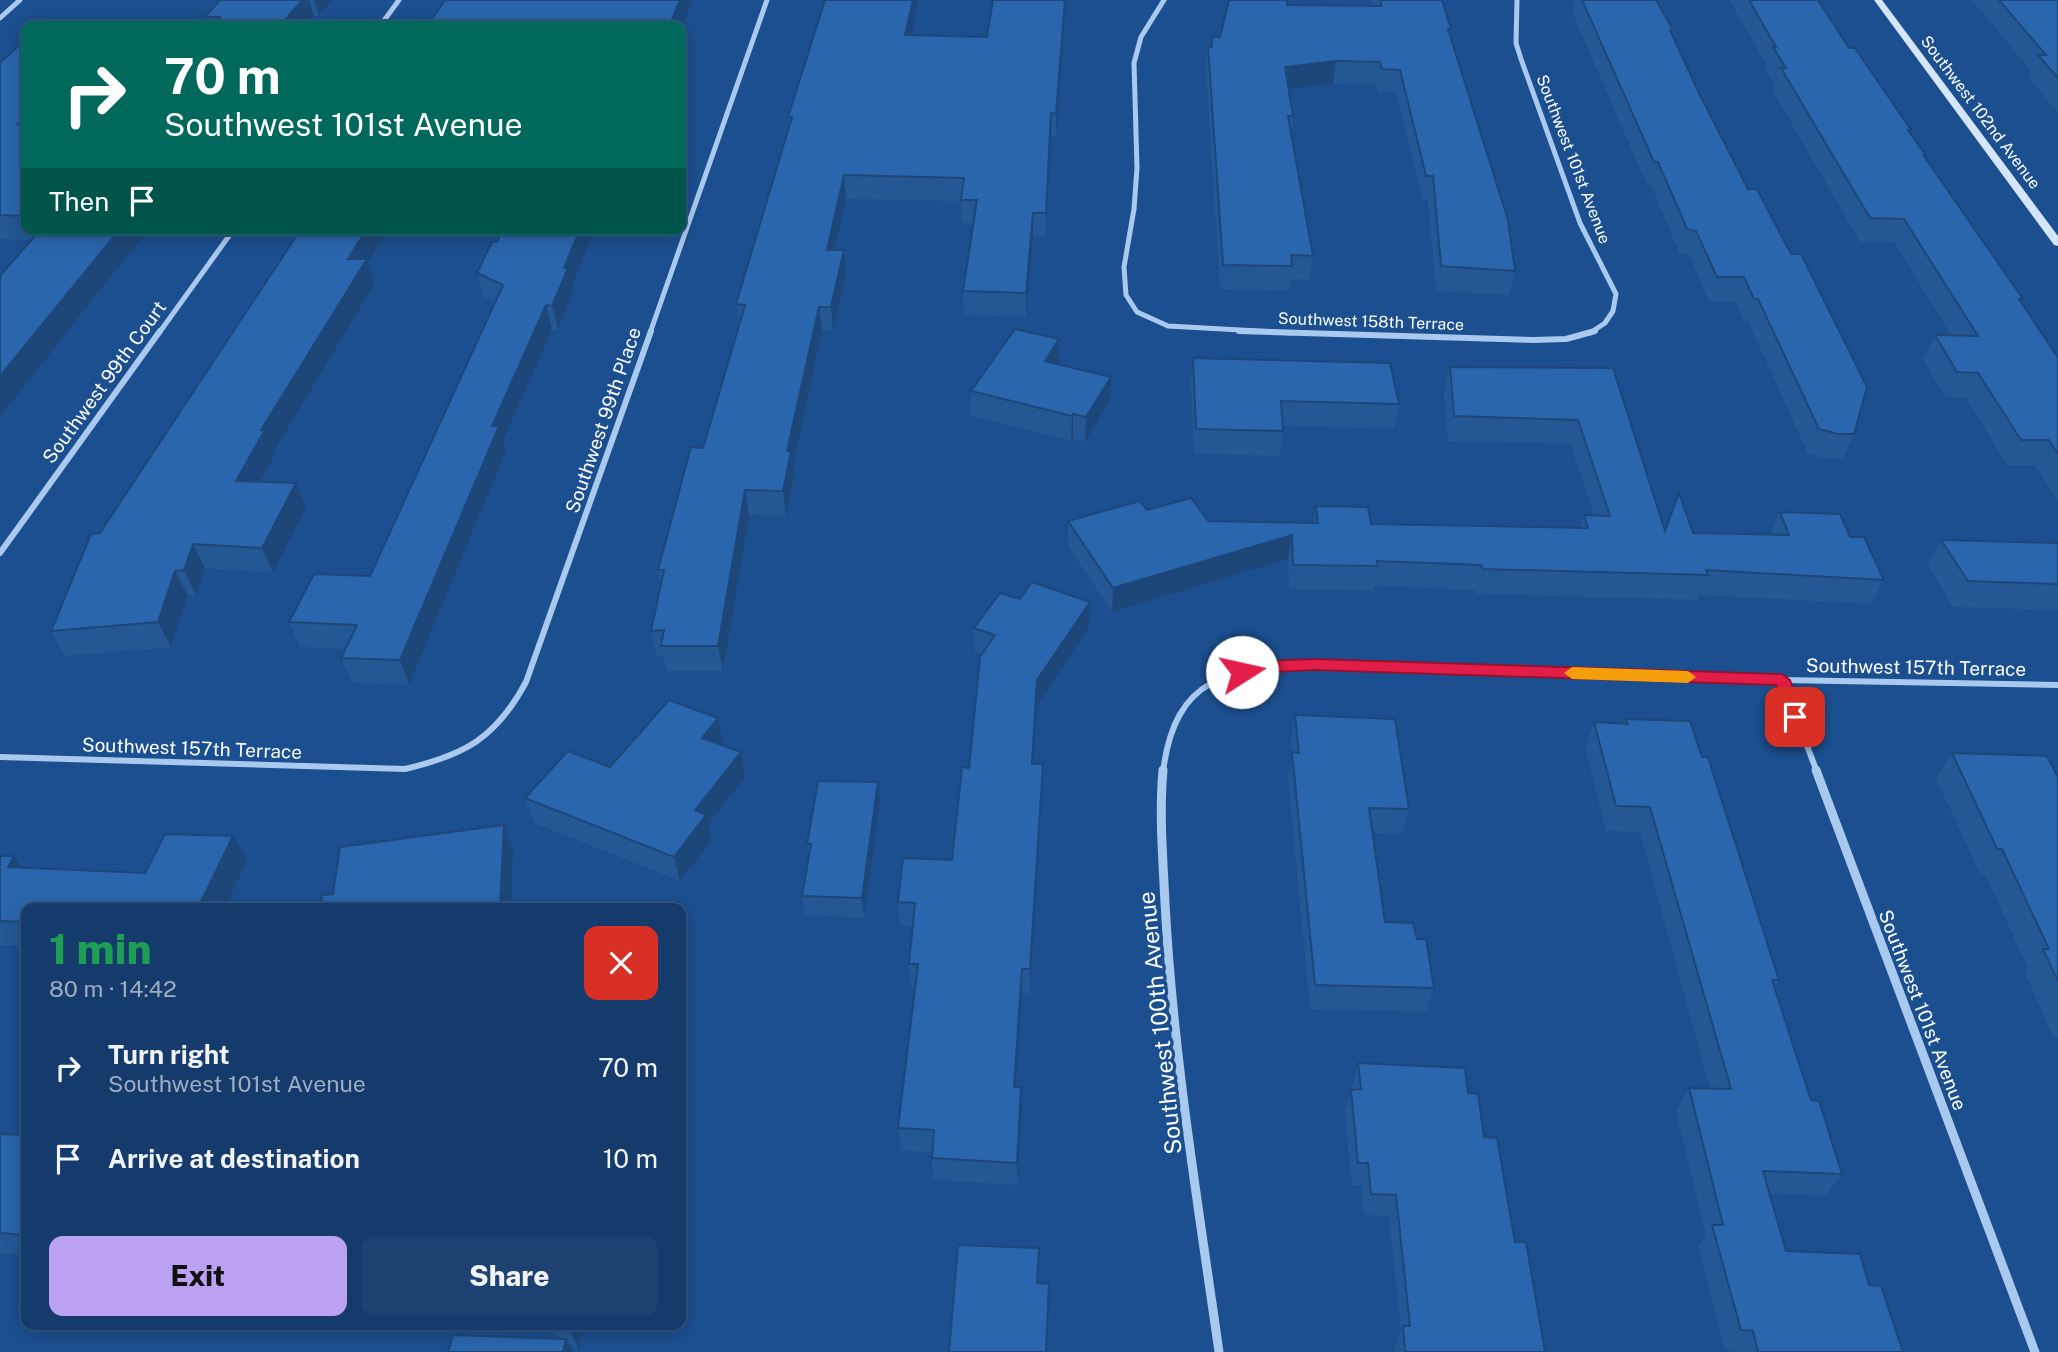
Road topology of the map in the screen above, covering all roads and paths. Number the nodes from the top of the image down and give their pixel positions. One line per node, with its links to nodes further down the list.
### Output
1 (20, 0): 7 (street)
2 (399, 0): 8 (street)
3 (767, 0): 9 (street, Southwest 99th Place)
4 (1164, 0): 13 (street, Southwest 158th Terrace)
5 (1517, 0): 13 (street, Southwest 101st Avenue)
6 (1878, 0): 12 (street, Southwest 102nd Avenue)
7 (0, 19)
8 (384, 21)
9 (686, 231)
10 (230, 235): 14 (street, Southwest 99th Court)
11 (685, 235): 19 (street, Southwest 99th Place)
12 (2058, 243)
13 (1609, 322)
14 (0, 553)
15 (1782, 680): 16 (street, Southwest 157th Terrace); 17 (street, Southwest 157th Terrace); 21 (street, Southwest 101st Avenue)
16 (2058, 685)
17 (1191, 696): 20 (street, Southwest 100th Avenue)
18 (0, 757): 19 (street, Southwest 157th Terrace)
19 (383, 770)
20 (1219, 1352)
21 (2035, 1352)

